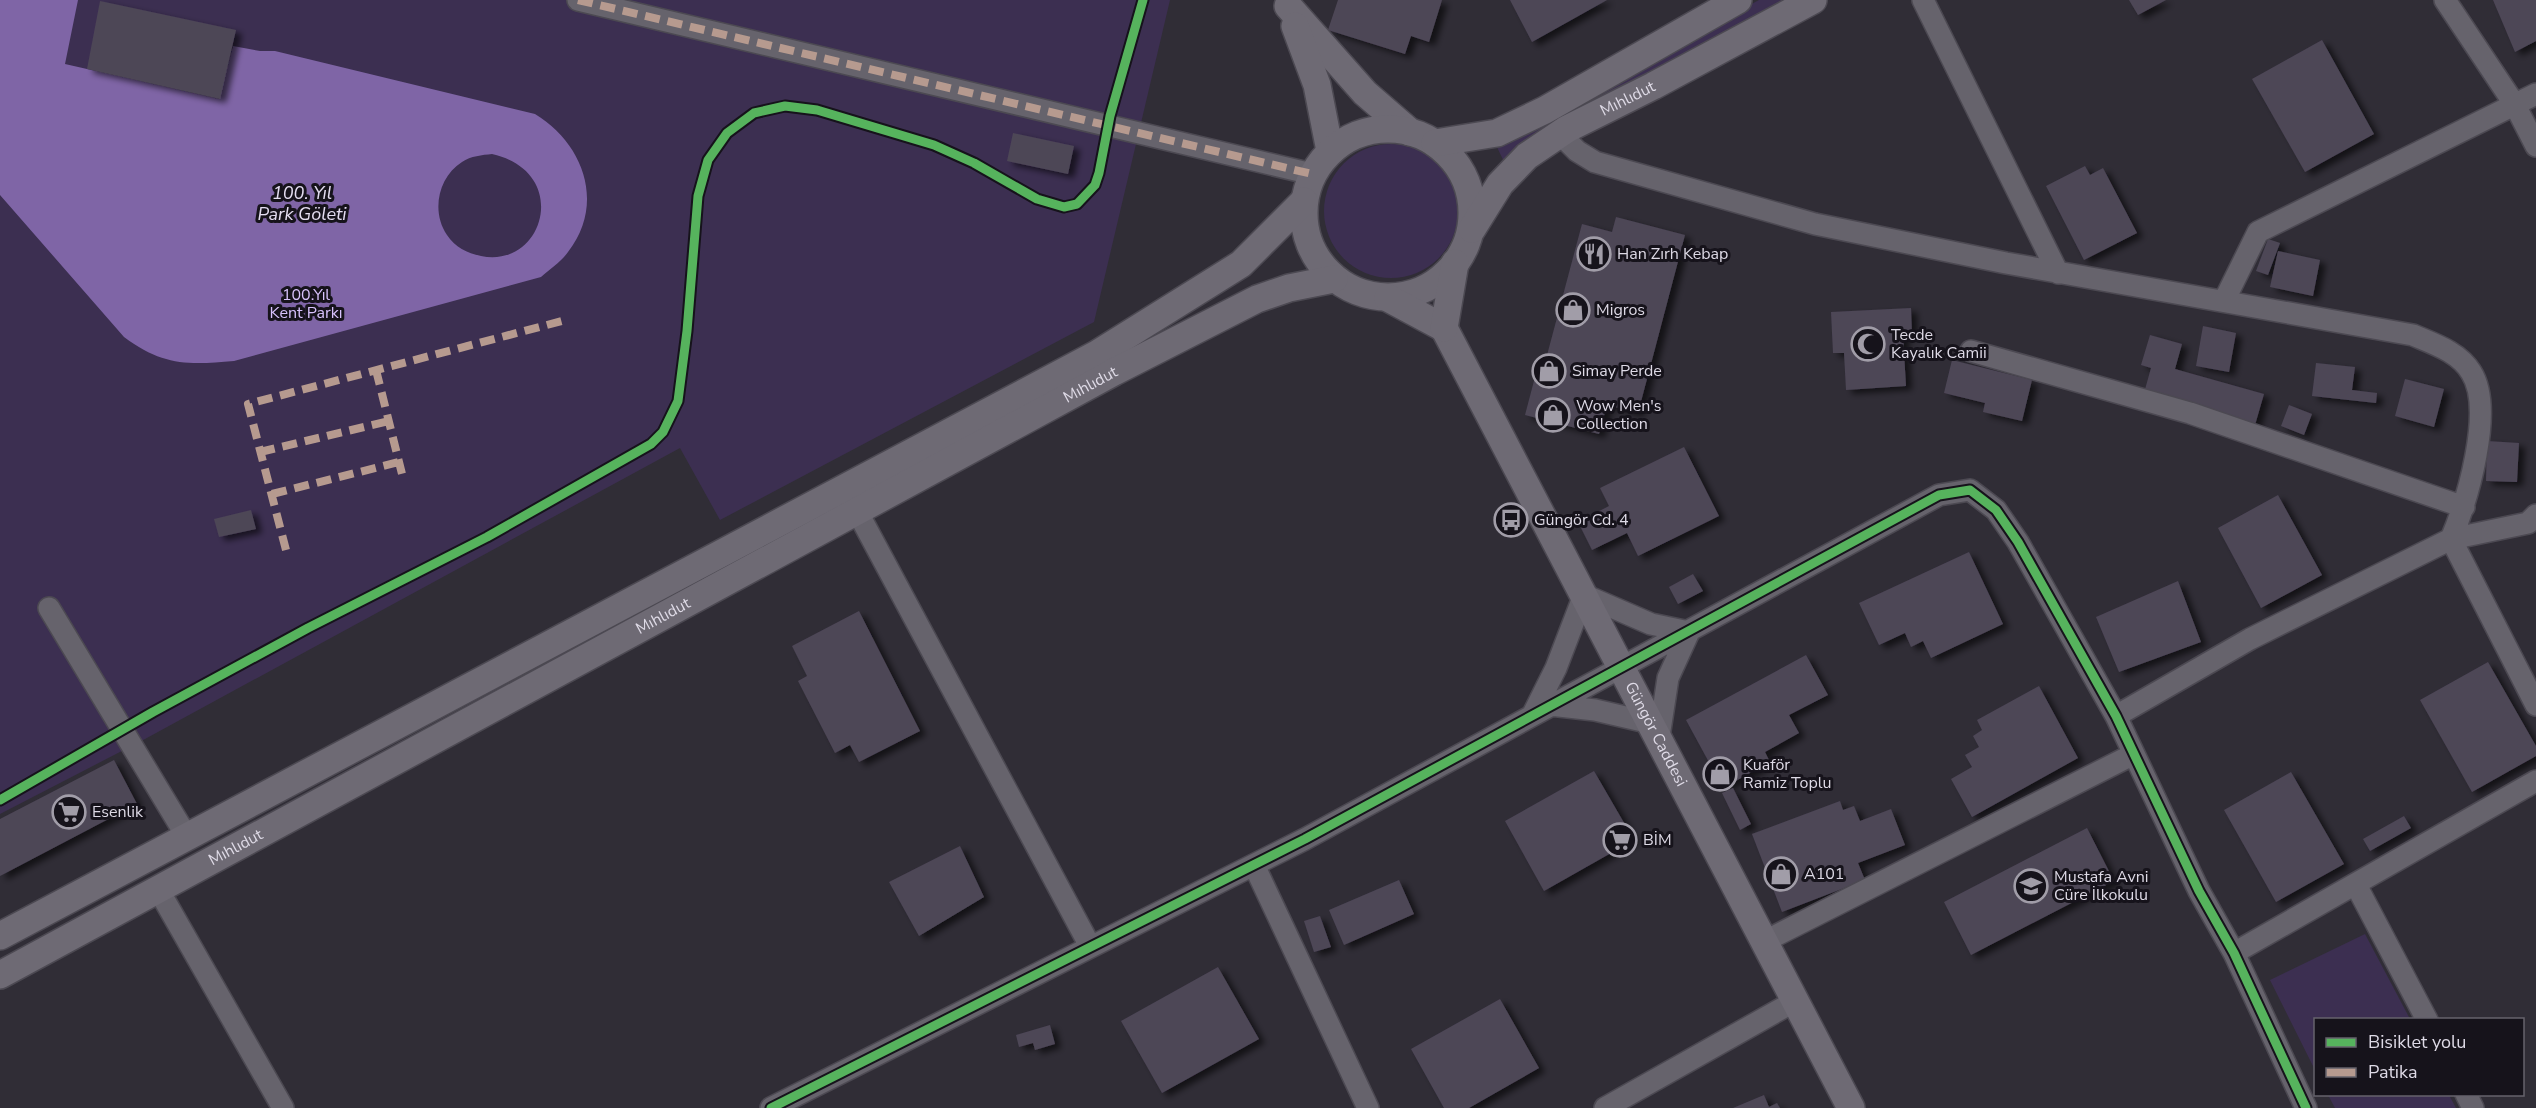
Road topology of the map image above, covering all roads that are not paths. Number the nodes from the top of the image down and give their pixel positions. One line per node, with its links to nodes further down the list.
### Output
1 (578, 0): 14 (street)
2 (1738, 0): 11 (main road, Mıhlıdut)
3 (1814, 0): 10 (main road, Mıhlıdut)
4 (1923, 0): 18 (street)
5 (2445, 0): 8 (street)
6 (1286, 3): 9 (main road); 13 (main road)
7 (2536, 94): 8 (street)
8 (2514, 105): 12 (street); 21 (street)
9 (1410, 132): 11 (main road); 13 (main road)
10 (1560, 134): 16 (main road, Mıhlıdut); 18 (street)
11 (1436, 143): 16 (main road)
12 (2536, 146)
13 (1330, 151): 14 (main road)
14 (1312, 174): 15 (main road)
15 (1304, 201): 19 (main road); 38 (main road, Mıhlıdut)
16 (1471, 230): 17 (main road)
17 (1455, 263): 20 (main road); 22 (main road)
18 (2058, 273): 21 (street)
19 (1335, 279): 20 (main road); 25 (main road, Mıhlıdut)
20 (1388, 298): 22 (main road)
21 (2224, 301): 24 (street)
22 (1444, 328): 28 (main road, Güngör Caddesi)
23 (1971, 351): 24 (street)
24 (2464, 507): 27 (street)
25 (857, 511): 41 (main road, Mıhlıdut); 44 (street)
26 (2536, 515): 27 (street)
27 (2451, 539): 32 (street); 34 (street)
28 (1584, 595): 30 (street); 31 (main road, Güngör Caddesi); 33 (street)
29 (49, 608): 38 (street)
30 (1689, 632): 31 (street); 34 (street); 35 (street)
31 (1622, 666): 33 (street); 35 (main road, Güngör Caddesi)
32 (2536, 705)
33 (1542, 709): 35 (street); 39 (street)
34 (2116, 716): 36 (street)
35 (1655, 730): 43 (main road, Güngör Caddesi)
36 (2132, 755): 43 (street); 45 (street)
37 (2536, 781): 40 (street)
38 (187, 837): 42 (main road, Mıhlıdut)
39 (1254, 864): 44 (street); 51 (street)
40 (2356, 885): 45 (street); 48 (street)
41 (158, 889): 46 (main road, Mıhlıdut); 49 (street)
42 (0, 936)
43 (1765, 941): 47 (main road, Güngör Caddesi)
44 (1090, 946): 50 (street)
45 (2234, 953): 54 (street)
46 (0, 975)
47 (1796, 1001): 52 (street); 53 (main road, Güngör Caddesi)
48 (2426, 1018)
49 (283, 1108)
50 (771, 1108)
51 (1368, 1108)
52 (1605, 1108)
53 (1851, 1108)
54 (2306, 1108)

